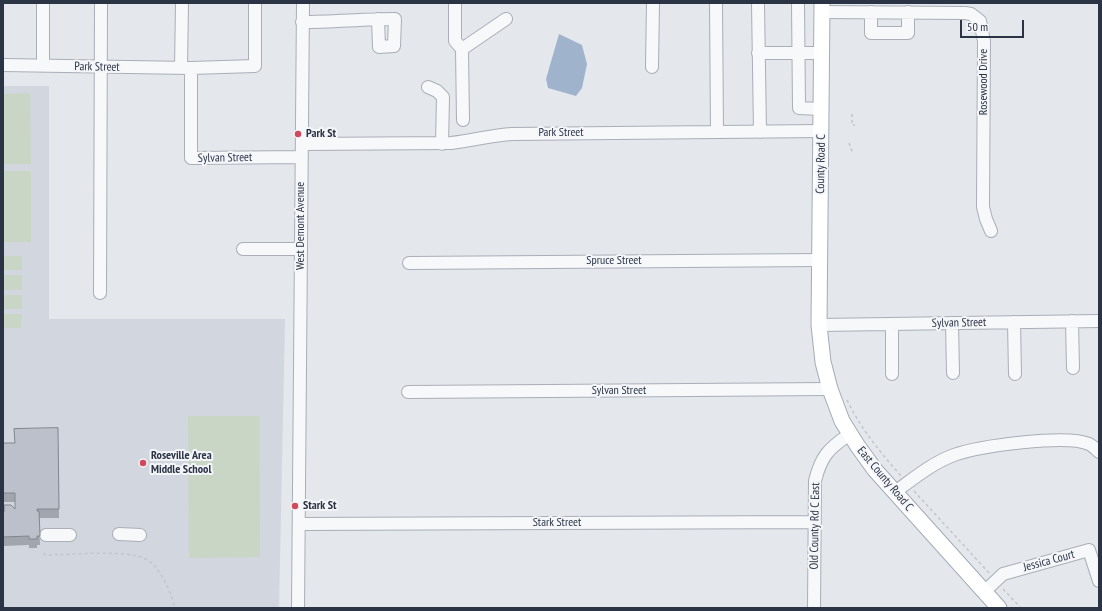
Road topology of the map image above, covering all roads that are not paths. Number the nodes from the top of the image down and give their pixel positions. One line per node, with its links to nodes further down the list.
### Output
1 (43, 3): 22 (street)
2 (101, 3): 23 (street)
3 (182, 3): 24 (street)
4 (255, 3): 24 (street, Park Street)
5 (302, 3): 16 (street, West Demont Avenue)
6 (455, 3): 17 (street)
7 (654, 3): 25 (street)
8 (716, 3): 30 (street)
9 (758, 3): 18 (street)
10 (798, 3): 20 (street)
11 (822, 7): 12 (street, Rosewood Drive); 19 (main road, County Road C)
12 (871, 12): 13 (street, Rosewood Drive); 13 (street)
13 (908, 12): 35 (street, Rosewood Drive)
14 (378, 19): 16 (street)
15 (506, 19): 17 (street)
16 (302, 22): 32 (street, West Demont Avenue)
17 (462, 49): 28 (street)
18 (758, 53): 20 (street); 31 (street)
19 (822, 53): 20 (street); 27 (main road, County Road C)
20 (799, 54): 27 (street)
21 (3, 65): 22 (street, Park Street)
22 (43, 65): 23 (street, Park Street)
23 (100, 67): 24 (street, Park Street); 40 (street)
24 (186, 68): 34 (street, Sylvan Street)
25 (652, 68)
26 (428, 87): 33 (street)
27 (821, 109): 29 (main road, County Road C)
28 (463, 120)
29 (821, 131): 31 (street, Park Street); 38 (main road, County Road C)
30 (717, 132): 31 (street, Park Street); 33 (street, Park Street)
31 (760, 132)
32 (302, 144): 33 (street, Park Street); 34 (street, West Demont Avenue)
33 (442, 144)
34 (301, 157): 37 (street, West Demont Avenue)
35 (992, 231)
36 (243, 249): 37 (street)
37 (301, 249): 57 (street, West Demont Avenue)
38 (820, 260): 39 (street, Spruce Street); 46 (main road, County Road C)
39 (409, 263)
40 (100, 293)
41 (1072, 321): 42 (street, Sylvan Street); 43 (street, Sylvan Street); 47 (street)
42 (1099, 321)
43 (1014, 322): 44 (street, Sylvan Street); 50 (street)
44 (952, 323): 45 (street, Sylvan Street); 48 (street)
45 (892, 324): 46 (street, Sylvan Street); 49 (street)
46 (819, 325): 51 (main road, East County Road C)
47 (1073, 368)
48 (953, 373)
49 (892, 374)
50 (1015, 374)
51 (830, 389): 52 (street, Sylvan Street); 53 (main road, East County Road C)
52 (408, 392)
53 (850, 434): 55 (main road, East County Road C); 56 (street, Old County Rd C East)
54 (1099, 452): 55 (street)
55 (895, 492): 63 (main road, East County Road C)
56 (815, 522): 57 (street, Stark Street); 65 (street, Old County Rd C East)
57 (299, 524): 64 (street, West Demont Avenue)
58 (119, 534): 61 (street)
59 (46, 535): 60 (street)
60 (70, 535)
61 (140, 535)
62 (1099, 581): 63 (street, Jessica Court)
63 (984, 592): 66 (main road, East County Road C)
64 (298, 608)
65 (814, 608)
66 (999, 608)

